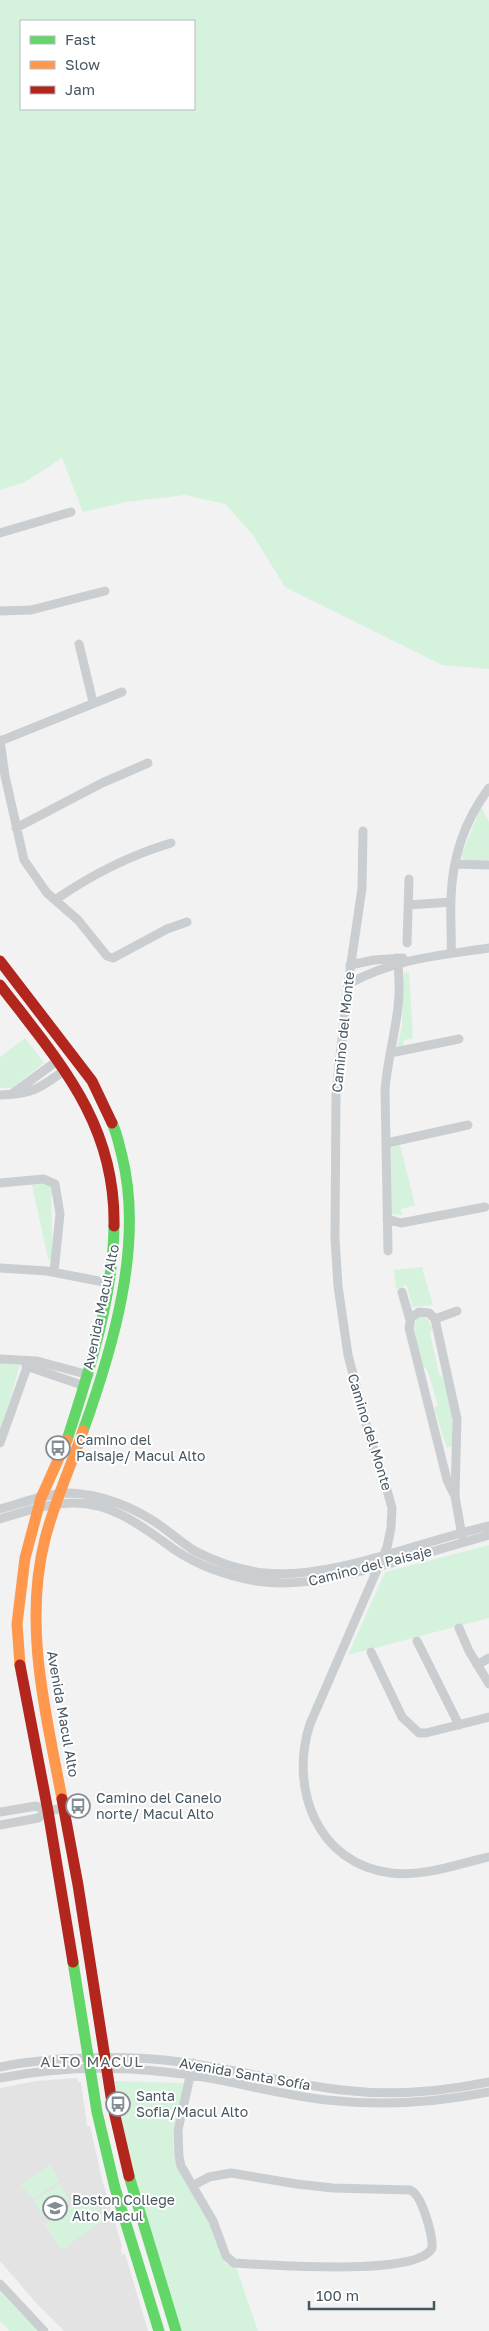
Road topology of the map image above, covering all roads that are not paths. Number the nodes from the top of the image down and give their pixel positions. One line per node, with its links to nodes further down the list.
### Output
1 (71, 512): 2 (street)
2 (0, 533)
3 (105, 591): 4 (street)
4 (0, 611)
5 (79, 644): 7 (street)
6 (122, 692): 7 (street)
7 (94, 702): 8 (street)
8 (0, 740): 11 (street)
9 (148, 764): 11 (street)
10 (489, 788): 14 (street)
11 (16, 828): 17 (street)
12 (363, 830): 26 (street, Camino del Monte)
13 (171, 843): 17 (street)
14 (455, 864): 15 (street); 18 (street)
15 (489, 865)
16 (409, 879): 19 (street)
17 (55, 900): 20 (street)
18 (451, 902): 19 (street); 23 (street)
19 (408, 906): 21 (street)
20 (187, 922)
21 (408, 943)
22 (489, 948): 23 (street)
23 (451, 953): 24 (street)
24 (398, 960): 26 (street); 27 (street); 30 (street)
25 (0, 961): 56 (street, Avenida Macul Alto)
26 (350, 965): 27 (street, Camino del Monte)
27 (348, 984): 64 (street, Camino del Monte)
28 (0, 985): 31 (street, Avenida Macul Alto)
29 (459, 1039): 30 (street)
30 (390, 1053): 37 (street)
31 (61, 1066): 32 (street); 33 (street); 44 (street, Avenida Macul Alto)
32 (36, 1077): 33 (street); 34 (street)
33 (42, 1087): 34 (street)
34 (12, 1094): 35 (street)
35 (0, 1095)
36 (468, 1125): 37 (street)
37 (387, 1143): 40 (street)
38 (0, 1183): 43 (street)
39 (485, 1207): 40 (street)
40 (387, 1219): 41 (street)
41 (388, 1251)
42 (0, 1268): 43 (street)
43 (54, 1272): 44 (street)
44 (109, 1283): 53 (street, Avenida Macul Alto)
45 (402, 1292): 48 (street)
46 (457, 1312): 47 (street)
47 (435, 1319): 48 (street); 55 (street)
48 (410, 1320): 55 (street)
49 (0, 1359): 50 (street)
50 (12, 1359): 51 (street); 52 (street)
51 (42, 1362): 52 (street); 53 (street)
52 (27, 1367): 53 (street); 54 (street)
53 (87, 1380): 57 (street, Avenida Macul Alto)
54 (0, 1443)
55 (454, 1496): 61 (street)
56 (58, 1499): 57 (street, Camino del Paisaje); 64 (street, Camino del Paisaje); 65 (street, Camino del Paisaje); 74 (street, Avenida Macul Alto)
57 (40, 1503): 58 (street, Camino del Paisaje); 59 (street, Camino del Paisaje); 75 (street, Avenida Macul Alto)
58 (0, 1509)
59 (0, 1519)
60 (489, 1526): 61 (street, Camino del Paisaje)
61 (461, 1532): 63 (street); 64 (street, Camino del Paisaje)
62 (489, 1536): 63 (street, Camino del Paisaje)
63 (463, 1543): 65 (street, Camino del Paisaje)
64 (384, 1555): 65 (street, Camino del Monte)
65 (379, 1566): 78 (street, Camino del Monte)
66 (459, 1628): 70 (street)
67 (417, 1641): 73 (street)
68 (371, 1652): 73 (street)
69 (489, 1658): 70 (street)
70 (477, 1664): 71 (street)
71 (487, 1678)
72 (489, 1717): 73 (street)
73 (459, 1725)
74 (64, 1808): 75 (street); 79 (street, Avenida Macul Alto)
75 (48, 1811): 76 (street); 77 (street); 81 (street, Avenida Macul Alto)
76 (0, 1812)
77 (0, 1825)
78 (489, 1857)
79 (106, 2063): 80 (street, Avenida Santa Sofía); 81 (street, Avenida Santa Sofía); 83 (street, Avenida Santa Sofía); 91 (street, Avenida Macul Alto)
80 (193, 2063): 83 (street); 85 (street, Avenida Santa Sofía)
81 (90, 2064): 82 (street, Avenida Santa Sofía); 84 (street, Avenida Santa Sofía); 90 (street, Avenida Macul Alto)
82 (0, 2067)
83 (191, 2075): 86 (street, Avenida Santa Sofía); 87 (street)
84 (0, 2078)
85 (489, 2082)
86 (489, 2092)
87 (194, 2185): 87 (street)
88 (0, 2284): 89 (street)
89 (44, 2331)
90 (160, 2331)
91 (176, 2331)

